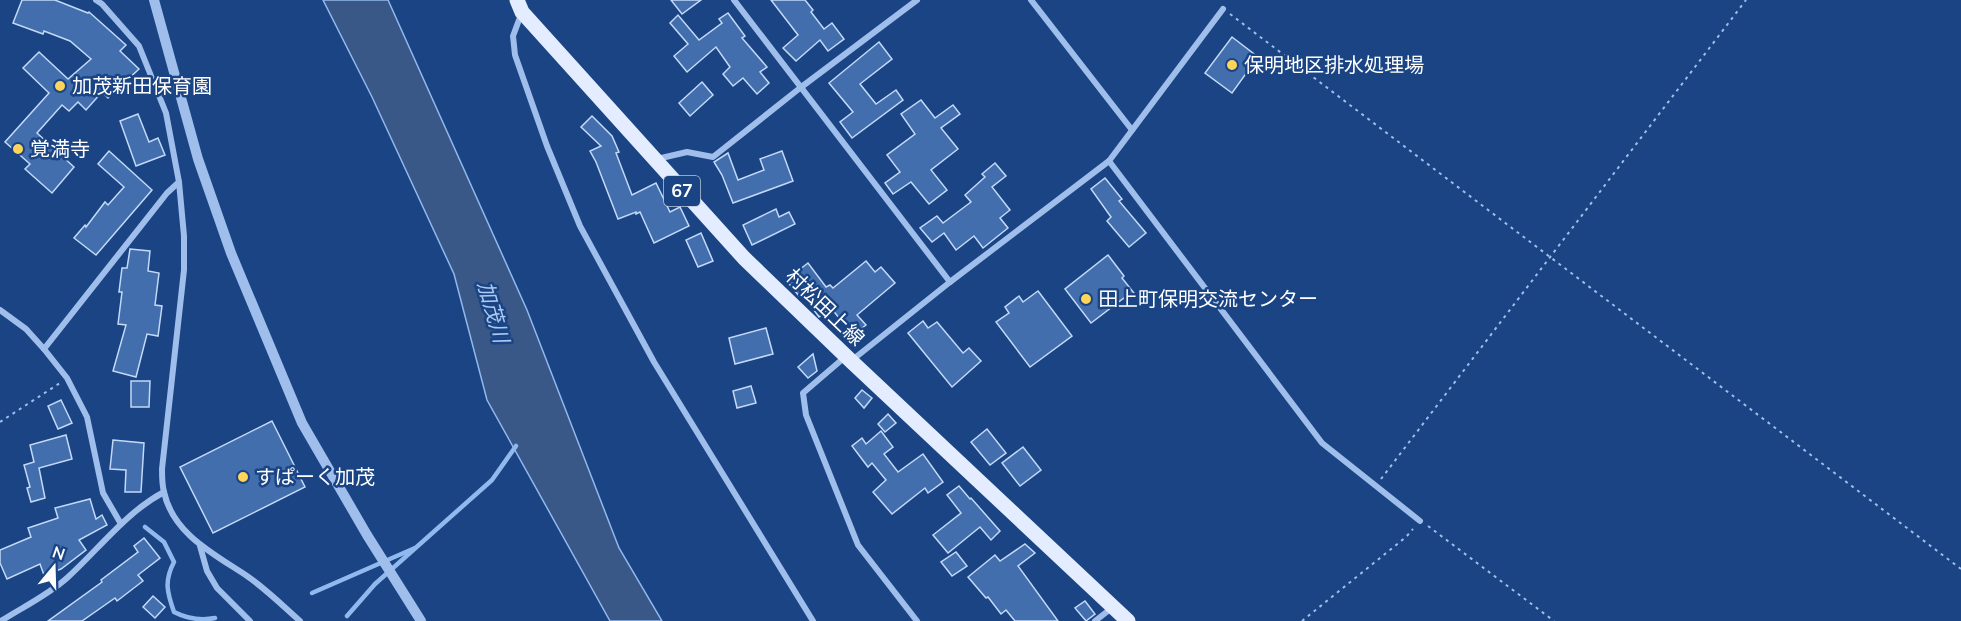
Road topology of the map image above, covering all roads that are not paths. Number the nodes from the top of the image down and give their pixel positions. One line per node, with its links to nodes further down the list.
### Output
1 (96, 0): 12 (street)
2 (154, 0): 25 (street)
3 (734, 0): 8 (street)
4 (917, 0): 8 (street)
5 (1032, 0): 9 (street)
6 (520, 6): 10 (main road, 村松田上線 / 67); 26 (street)
7 (1223, 9): 9 (street)
8 (800, 88): 10 (street); 13 (street)
9 (1132, 130): 11 (street)
10 (654, 159): 16 (main road, 村松田上線 / 67)
11 (1109, 161): 13 (street); 18 (street)
12 (179, 182): 15 (street); 17 (street)
13 (950, 282): 16 (street)
14 (0, 310): 15 (street)
15 (44, 349): 19 (street)
16 (848, 359): 21 (main road, 村松田上線 / 67); 27 (street)
17 (164, 492): 19 (street); 20 (street)
18 (1420, 520)
19 (121, 524): 22 (street)
20 (200, 545): 23 (street); 24 (street)
21 (1114, 606): 28 (street); 29 (main road, 村松田上線 / 67)
22 (1, 621)
23 (250, 621)
24 (300, 621)
25 (421, 621)
26 (813, 621)
27 (916, 621)
28 (1095, 621)
29 (1128, 621)

